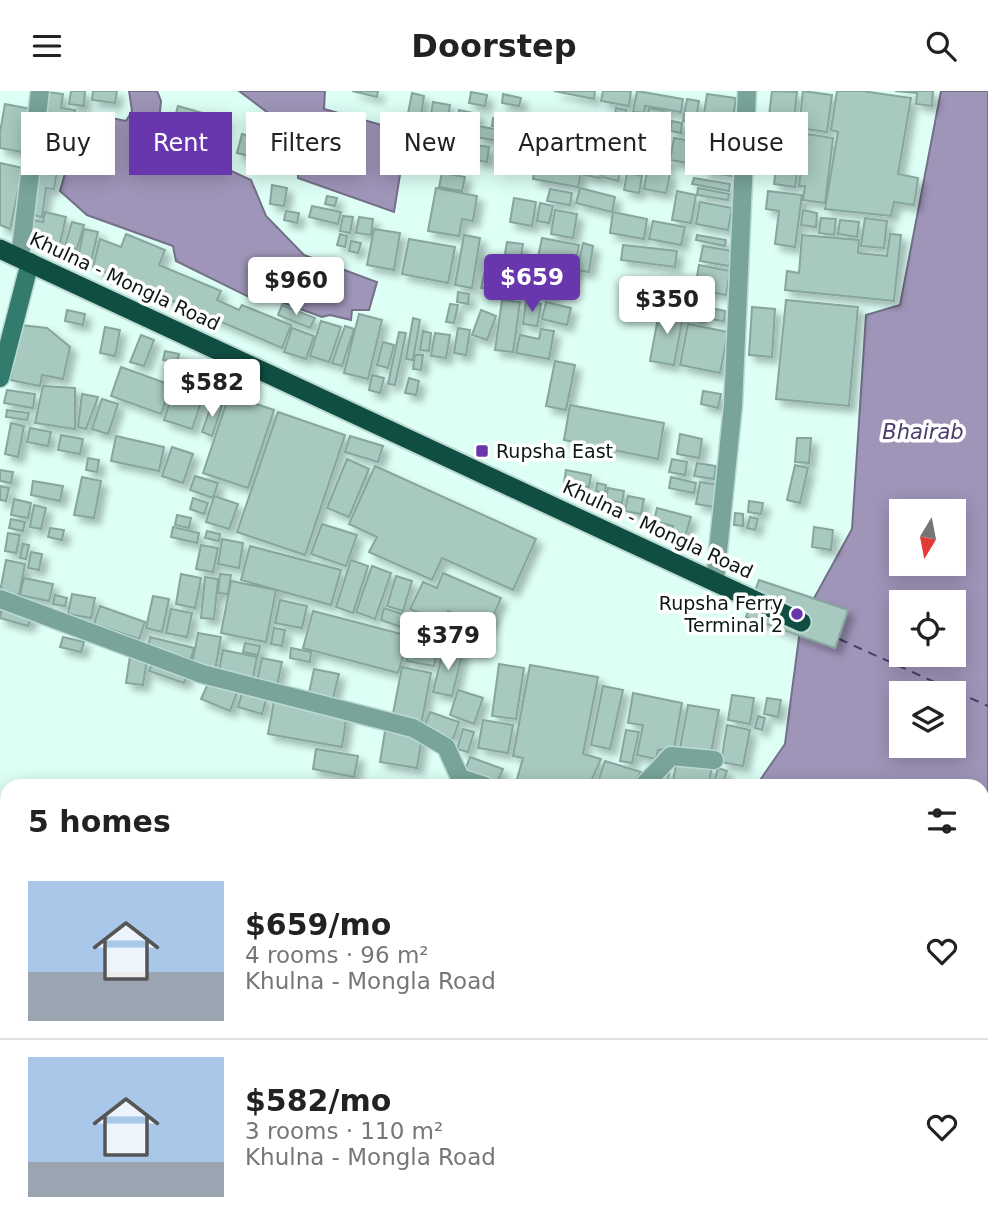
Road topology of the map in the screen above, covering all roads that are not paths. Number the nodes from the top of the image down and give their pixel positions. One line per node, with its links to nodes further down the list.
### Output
1 (40, 91): 4 (street)
2 (747, 91): 6 (street)
3 (0, 249): 4 (highway, Khulna - Mongla Road)
4 (25, 260): 5 (main road); 6 (highway, Khulna - Mongla Road)
5 (0, 378)
6 (715, 580): 8 (highway, Khulna - Mongla Road)
7 (0, 599): 10 (street)
8 (801, 622)
9 (714, 760): 11 (street)
10 (463, 779)
11 (650, 779)

